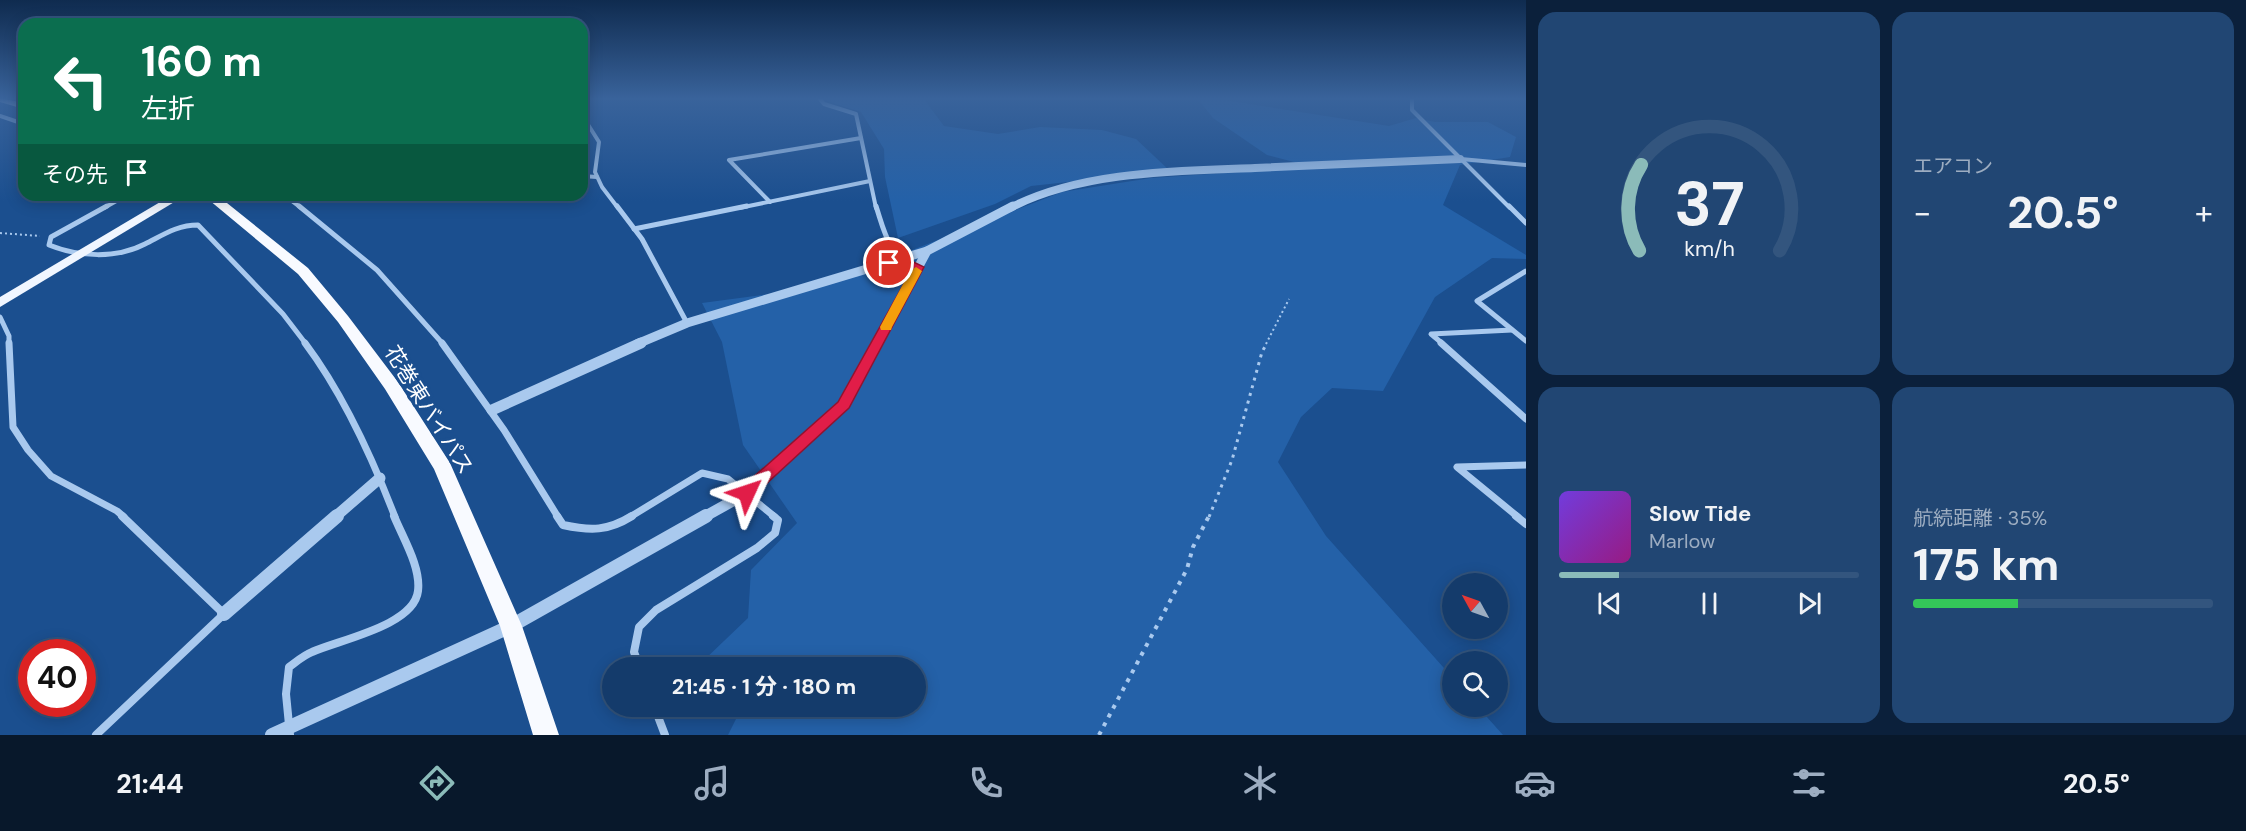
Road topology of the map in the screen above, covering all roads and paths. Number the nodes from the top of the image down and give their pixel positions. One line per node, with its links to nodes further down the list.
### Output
1 (593, 132): 8 (street)
2 (860, 132): 4 (street)
3 (1434, 132): 5 (street)
4 (861, 138): 9 (street); 14 (street)
5 (1460, 159): 6 (street); 15 (street); 19 (street)
6 (1526, 165)
7 (588, 176): 8 (street)
8 (597, 177): 16 (street)
9 (870, 181): 14 (street); 21 (street)
10 (116, 201): 18 (street)
11 (170, 201): 20 (main road)
12 (216, 201): 37 (highway, 花巻東バイパス)
13 (291, 201): 30 (street)
14 (770, 202): 16 (street)
15 (1526, 223)
16 (634, 230): 27 (street)
17 (0, 233): 18 (path)
18 (51, 237): 20 (street)
19 (927, 251): 21 (street); 22 (street)
20 (81, 253): 25 (main road); 33 (street)
21 (901, 260): 22 (street); 27 (street)
22 (918, 267): 34 (street)
23 (1526, 271): 28 (street)
24 (1289, 299): 45 (path)
25 (0, 303)
26 (0, 317): 36 (street)
27 (687, 323): 30 (street)
28 (1512, 330): 29 (street); 31 (street)
29 (1526, 342)
30 (492, 410): 34 (street)
31 (1526, 419)
32 (1526, 465): 35 (street)
33 (380, 478): 36 (street); 40 (street)
34 (747, 493): 37 (street); 38 (street)
35 (1526, 524)
36 (224, 614): 41 (street)
37 (511, 626): 40 (street); 43 (highway, 花巻東バイパス)
38 (636, 657)
39 (658, 717): 44 (street)
40 (290, 731): 42 (street)
41 (96, 735)
42 (272, 735)
43 (546, 735)
44 (665, 735)
45 (1100, 735)

